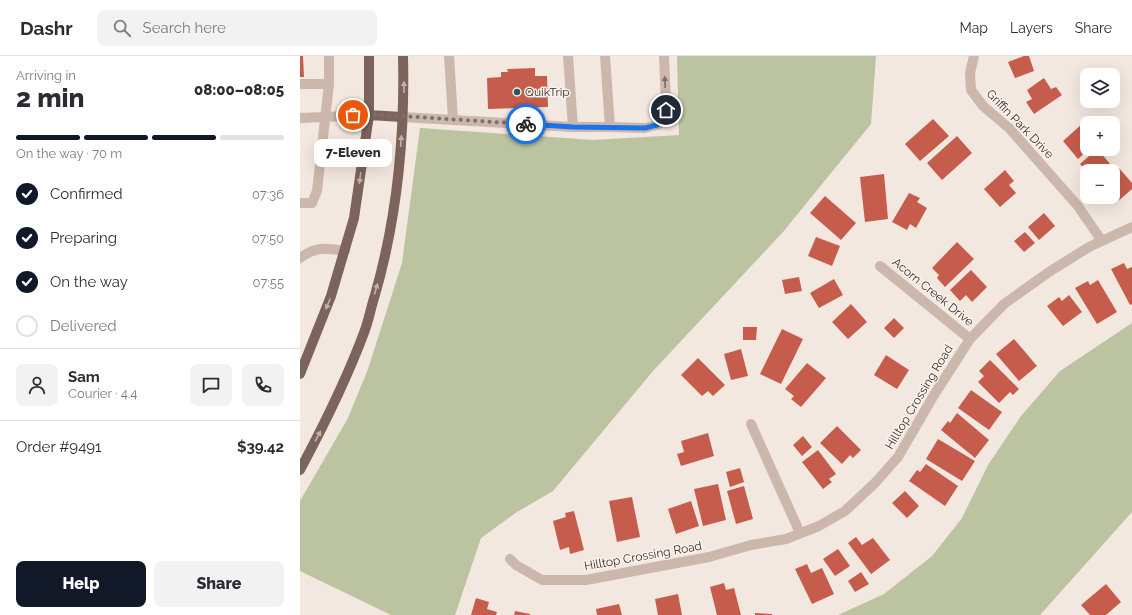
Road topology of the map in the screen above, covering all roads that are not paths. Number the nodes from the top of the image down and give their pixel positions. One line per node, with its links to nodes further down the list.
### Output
1 (329, 56): 10 (street)
2 (369, 56): 11 (main road)
3 (403, 56): 13 (main road, one-way to 3)
4 (449, 56): 15 (street)
5 (568, 56): 16 (street)
6 (605, 56): 17 (street)
7 (664, 56): 17 (street, one-way to 7)
8 (974, 56): 20 (street, Griffin Park Drive)
9 (300, 84): 10 (street)
10 (329, 84): 12 (street)
11 (369, 114): 12 (street); 13 (main road); 21 (main road, one-way to 21)
12 (326, 116): 14 (street); 18 (street)
13 (402, 117): 15 (street); 27 (main road, one-way to 13)
14 (300, 118)
15 (453, 119): 16 (street)
16 (573, 127): 17 (street)
17 (610, 127)
18 (300, 202)
19 (1132, 228): 20 (street, Hilltop Crossing Road)
20 (1102, 241): 24 (street, Hilltop Crossing Road)
21 (345, 251): 22 (street); 25 (main road, one-way to 25)
22 (300, 258)
23 (880, 266): 24 (street, Acorn Creek Drive)
24 (970, 339): 28 (street, Hilltop Crossing Road)
25 (300, 374)
26 (751, 424): 28 (street)
27 (300, 470)
28 (800, 533): 29 (street, Hilltop Crossing Road)
29 (510, 559)

